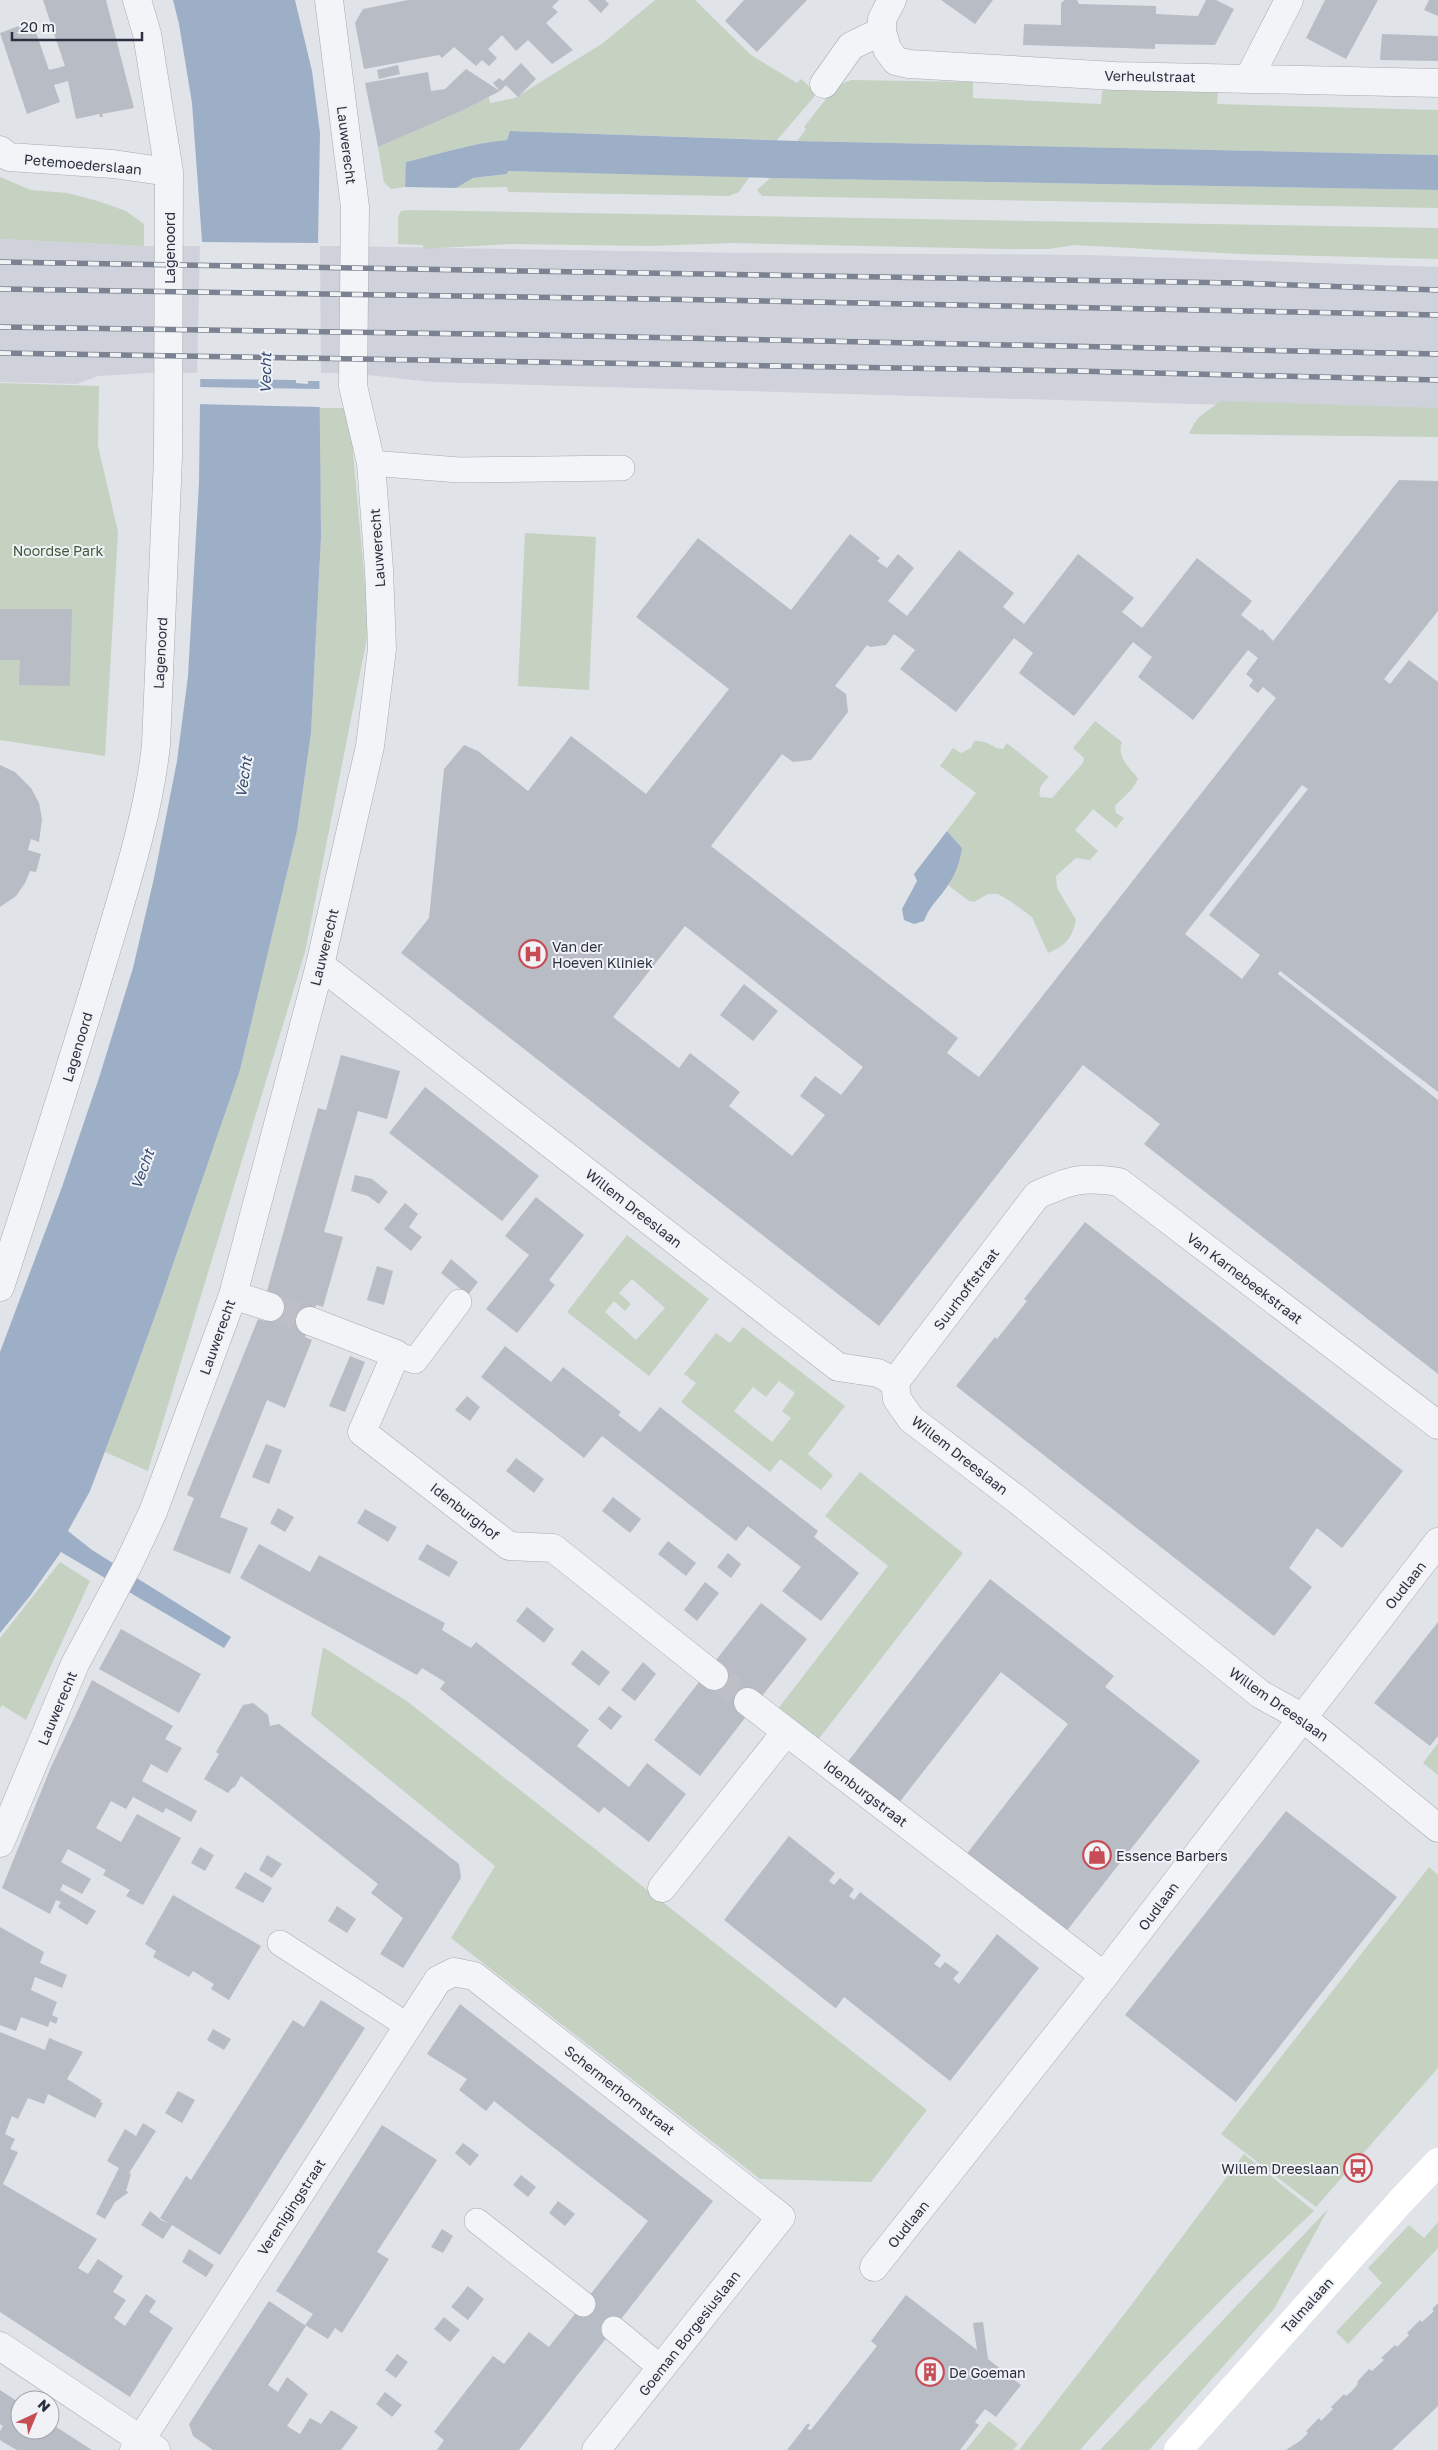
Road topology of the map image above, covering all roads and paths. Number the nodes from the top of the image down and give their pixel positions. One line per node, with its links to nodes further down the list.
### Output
1 (137, 0): 10 (street, Lagenoord)
2 (329, 0): 11 (street, Lauwerecht)
3 (892, 0): 5 (street)
4 (1289, 0): 6 (street)
5 (882, 31): 6 (street, Verheulstraat); 8 (street)
6 (1249, 78): 7 (street, Verheulstraat)
7 (1438, 83)
8 (824, 84)
9 (0, 150): 10 (street, Petemoederslaan)
10 (169, 172): 15 (street, Lagenoord)
11 (371, 463): 12 (lane); 13 (street, Lauwerecht)
12 (622, 468)
13 (320, 965): 16 (street, Lauwerecht); 21 (street, Willem Dreeslaan)
14 (1037, 1196): 21 (street, Suurhoffstraat); 22 (street, Van Karnebeekstraat)
15 (0, 1286)
16 (233, 1295): 18 (street); 29 (street, Lauwerecht)
17 (459, 1302): 20 (lane)
18 (270, 1307)
19 (310, 1321): 20 (street)
20 (396, 1354): 24 (street, Idenburghof)
21 (895, 1382): 26 (street, Willem Dreeslaan)
22 (1438, 1426)
23 (1438, 1542): 26 (street, Oudlaan)
24 (714, 1676)
25 (748, 1702): 27 (street)
26 (1302, 1718): 28 (street, Willem Dreeslaan); 33 (street, Oudlaan)
27 (786, 1732): 30 (street); 33 (street, Idenburgstraat)
28 (1438, 1828)
29 (0, 1843)
30 (662, 1888)
31 (280, 1943): 34 (lane)
32 (454, 1972): 34 (street, Verenigingstraat); 36 (street, Schermerhornstraat)
33 (1104, 1976): 38 (street, Oudlaan)
34 (408, 2026): 43 (street, Verenigingstraat)
35 (1438, 2162): 45 (main road, Talmalaan)
36 (781, 2217): 42 (street, Goeman Borgesiuslaan)
37 (477, 2221): 39 (lane)
38 (874, 2267)
39 (582, 2304)
40 (614, 2328): 42 (lane)
41 (1, 2348): 43 (street)
42 (661, 2368): 44 (street, Goeman Borgesiuslaan)
43 (144, 2447)
44 (596, 2450)
45 (1178, 2450)

